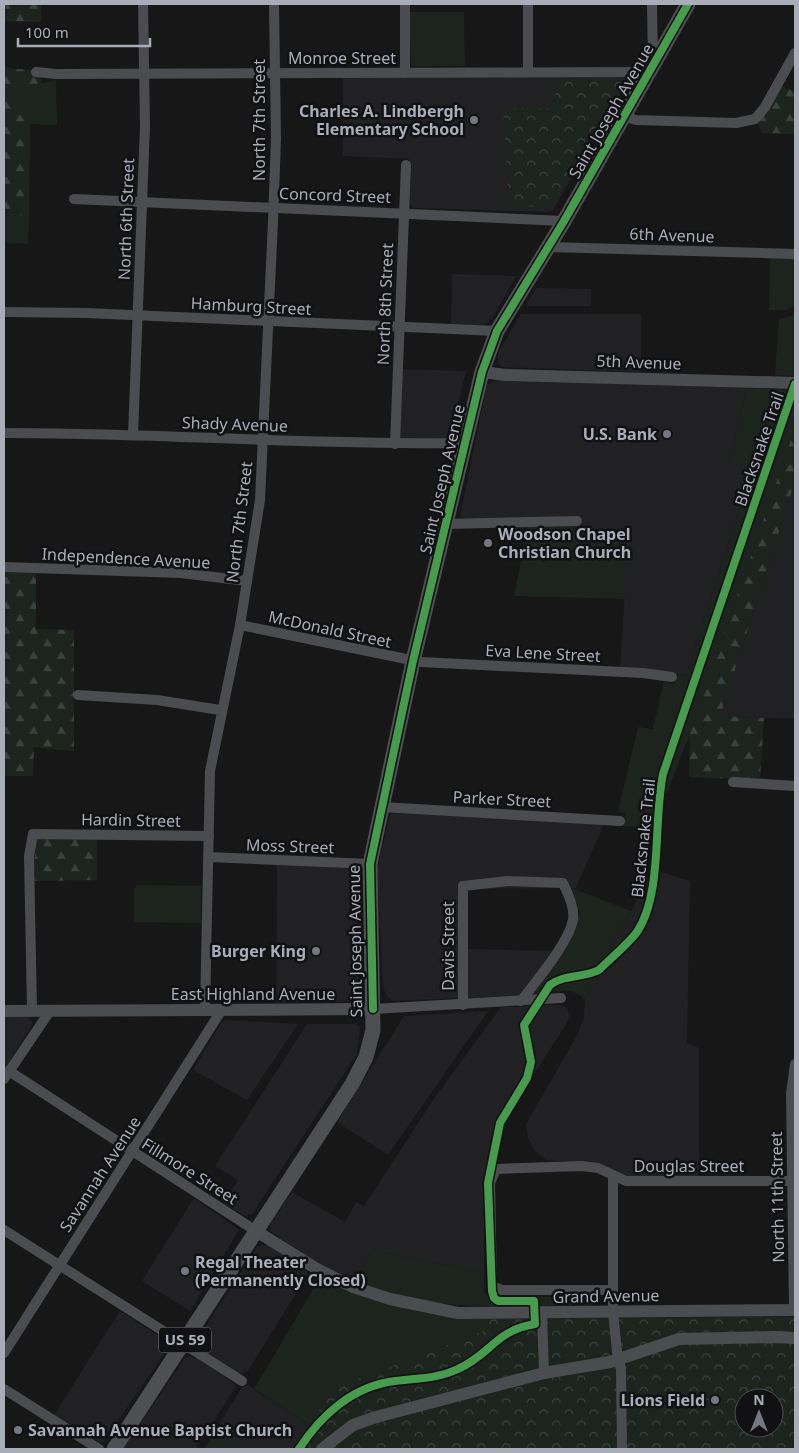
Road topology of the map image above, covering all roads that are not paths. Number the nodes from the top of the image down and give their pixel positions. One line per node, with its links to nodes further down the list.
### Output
1 (143, 4): 12 (street, North 6th Street)
2 (274, 4): 13 (street, North 7th Street)
3 (405, 4): 11 (street)
4 (528, 4): 10 (street)
5 (652, 4): 8 (street)
6 (688, 4): 8 (main road, Saint Joseph Avenue / US 59)
7 (795, 53): 14 (street)
8 (650, 68): 10 (street, Monroe Street); 14 (main road, Saint Joseph Avenue / US 59)
9 (36, 72): 12 (street, Monroe Street)
10 (528, 72): 11 (street, Monroe Street)
11 (405, 73): 13 (street, Monroe Street)
12 (144, 74): 13 (street, Monroe Street); 17 (street, North 6th Street)
13 (275, 74): 18 (street, North 7th Street)
14 (623, 116): 20 (main road, Saint Joseph Avenue / US 59)
15 (406, 165): 19 (street, North 8th Street)
16 (74, 199): 17 (street, Concord Street)
17 (142, 204): 18 (street, Concord Street); 24 (street, North 6th Street)
18 (274, 207): 19 (street, Concord Street); 25 (street, North 7th Street)
19 (404, 213): 20 (street, Concord Street); 26 (street, North 8th Street)
20 (564, 222): 21 (main road, Saint Joseph Avenue / US 59)
21 (549, 247): 22 (street, 6th Avenue); 27 (main road, Saint Joseph Avenue / US 59)
22 (795, 254)
23 (4, 312): 24 (street, Hamburg Street)
24 (138, 316): 25 (street, Hamburg Street); 31 (street, North 6th Street)
25 (268, 322): 26 (street, Hamburg Street); 32 (street, North 7th Street)
26 (399, 327): 27 (street, Hamburg Street); 34 (street, North 8th Street)
27 (497, 332): 28 (main road, Saint Joseph Avenue / US 59)
28 (482, 372): 29 (street, 5th Avenue); 33 (main road, Saint Joseph Avenue / US 59)
29 (795, 383)
30 (4, 433): 31 (street, Shady Avenue)
31 (133, 435): 32 (street, Shady Avenue)
32 (263, 440): 34 (street, Shady Avenue); 38 (street, North 7th Street)
33 (464, 443): 34 (street, Shady Avenue); 36 (main road, Saint Joseph Avenue / US 59)
34 (394, 444)
35 (577, 521): 36 (street)
36 (445, 524): 40 (main road, Saint Joseph Avenue / US 59)
37 (4, 567): 38 (street, Independence Avenue)
38 (247, 581): 39 (street, North 7th Street)
39 (240, 625): 40 (street, McDonald Street); 43 (street, North 7th Street)
40 (413, 661): 41 (street, Eva Lene Street); 46 (main road, Saint Joseph Avenue / US 59)
41 (672, 678)
42 (78, 696): 43 (street)
43 (220, 710): 48 (street, North 7th Street)
44 (733, 782): 45 (street)
45 (795, 786)
46 (382, 807): 47 (street, Parker Street); 50 (main road, Saint Joseph Avenue / US 59)
47 (620, 821)
48 (209, 836): 49 (street, North 7th Street); 57 (street, Hardin Street)
49 (209, 857): 50 (street, Moss Street); 54 (street, North 7th Street)
50 (370, 864): 55 (main road, Saint Joseph Avenue / US 59)
51 (561, 998): 52 (street, East Highland Avenue)
52 (521, 1001): 53 (street, East Highland Avenue); 53 (street, Davis Street)
53 (463, 1006): 55 (street, East Highland Avenue)
54 (205, 1010): 58 (street, East Highland Avenue); 59 (street, East Highland Avenue)
55 (373, 1010): 59 (street, East Highland Avenue); 66 (main road, Saint Joseph Avenue / US 59)
56 (4, 1011): 57 (street, East Highland Avenue)
57 (32, 1011): 58 (street, East Highland Avenue)
58 (50, 1011): 61 (street)
59 (221, 1011): 62 (street, Savannah Avenue)
60 (795, 1064): 64 (street, North 11th Street)
61 (6, 1075): 62 (street, Fillmore Street)
62 (133, 1153): 66 (street, Fillmore Street); 67 (street, Savannah Avenue)
63 (613, 1176): 64 (street, Douglas Street); 68 (street); 68 (street, Douglas Street)
64 (794, 1181): 69 (street, North 11th Street)
65 (4, 1230): 67 (street)
66 (256, 1231): 71 (street, Grand Avenue); 73 (main road, Saint Joseph Avenue / US 59)
67 (60, 1266): 73 (street); 74 (street, Savannah Avenue)
68 (613, 1290): 70 (street)
69 (795, 1310): 70 (street, Grand Avenue)
70 (613, 1312): 71 (street, Grand Avenue); 81 (street, bridge)
71 (542, 1314): 75 (street)
72 (795, 1338): 75 (street)
73 (182, 1344): 76 (street); 79 (main road, Saint Joseph Avenue / US 59)
74 (4, 1352)
75 (544, 1373): 80 (street)
76 (242, 1381)
77 (4, 1389): 78 (street)
78 (98, 1449)
79 (114, 1449)
80 (322, 1449)
81 (622, 1449)

